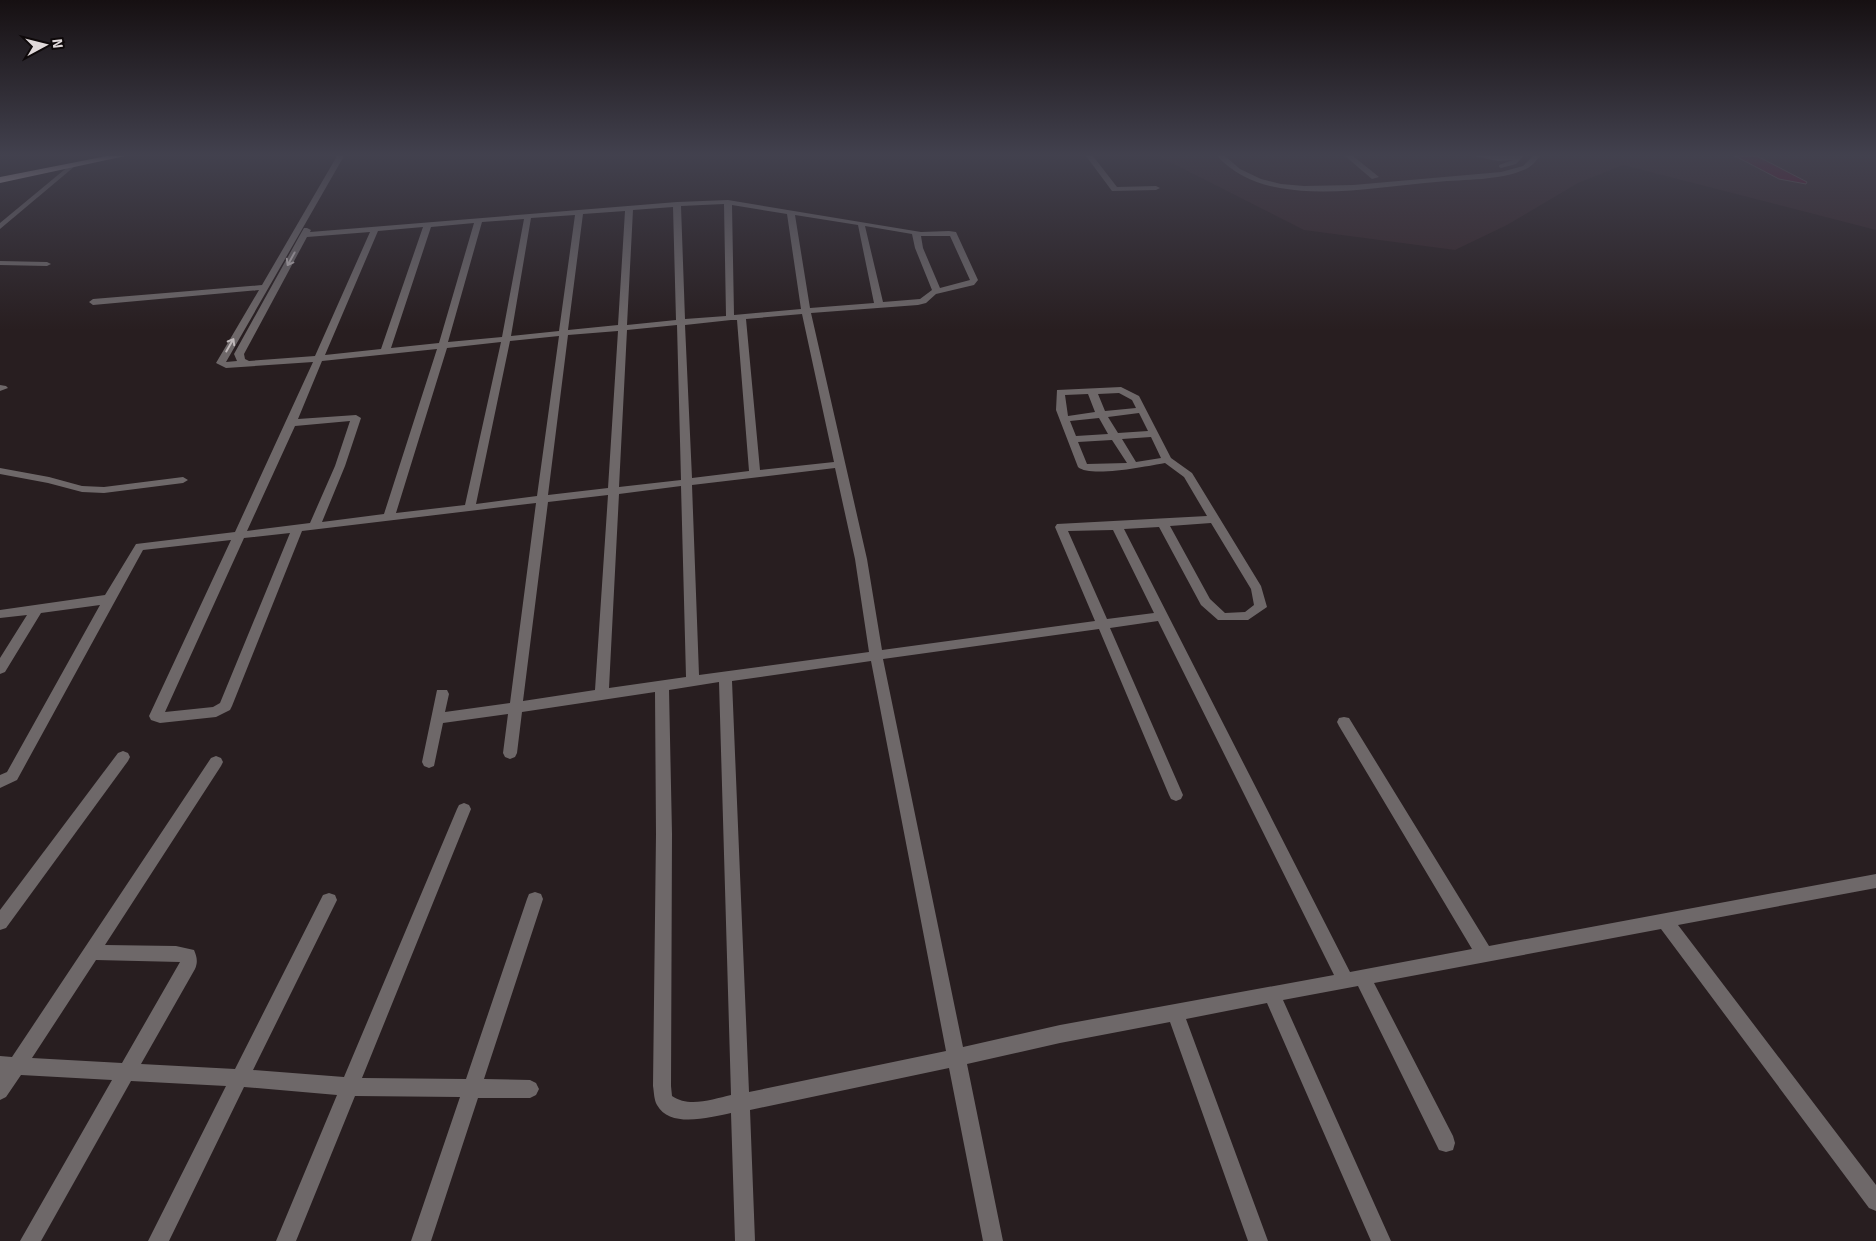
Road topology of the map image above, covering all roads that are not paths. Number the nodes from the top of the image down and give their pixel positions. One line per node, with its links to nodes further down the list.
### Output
1 (15, 214): 15 (street)
2 (307, 214): 22 (street)
3 (316, 214): 18 (street)
4 (555, 214): 11 (street)
5 (579, 214): 30 (street)
6 (629, 214): 29 (street)
7 (677, 214): 28 (street)
8 (729, 214): 27 (street)
9 (791, 214): 26 (street)
10 (803, 214): 13 (street)
11 (528, 216): 12 (street); 31 (street)
12 (479, 220): 14 (street); 32 (street)
13 (861, 223): 17 (street); 25 (street)
14 (428, 225): 16 (street); 33 (street)
15 (0, 227)
16 (375, 229): 18 (street); 34 (street)
17 (916, 233): 23 (street); 23 (street)
18 (304, 235): 21 (street, one-way to 21)
19 (0, 263): 20 (street)
20 (47, 264)
21 (279, 282): 22 (street); 35 (street)
22 (265, 285): 24 (street); 35 (street, one-way to 22)
23 (937, 291): 25 (street)
24 (93, 302)
25 (879, 305): 26 (street)
26 (806, 311): 27 (street); 45 (street)
27 (735, 317): 28 (street); 48 (street)
28 (681, 322): 29 (street); 50 (street)
29 (623, 328): 30 (street); 51 (street)
30 (564, 333): 31 (street); 52 (street)
31 (506, 339): 32 (street); 53 (street)
32 (442, 346): 33 (street); 54 (street)
33 (385, 352): 34 (street)
34 (318, 359): 35 (street); 40 (street)
35 (250, 364)
36 (1092, 391): 37 (street); 38 (street); 39 (street)
37 (1142, 410): 38 (street); 41 (street)
38 (1101, 414): 39 (street); 42 (street)
39 (1065, 419): 43 (street)
40 (291, 423): 57 (street); 60 (street)
41 (1154, 434): 42 (street); 44 (street)
42 (1114, 436): 43 (street); 46 (street)
43 (1072, 439): 46 (street)
44 (1167, 460): 46 (street); 55 (street)
45 (840, 464): 48 (street); 66 (street)
46 (1133, 465)
47 (0, 471): 49 (street)
48 (755, 474): 50 (street)
49 (183, 480)
50 (686, 482): 51 (street); 69 (street)
51 (614, 491): 52 (street); 72 (street)
52 (542, 499): 53 (street); 73 (street)
53 (470, 508): 54 (street)
54 (389, 517): 57 (street)
55 (1213, 519): 56 (street); 56 (street)
56 (1163, 523): 58 (street)
57 (315, 525): 59 (street)
58 (1117, 526): 64 (street); 65 (street)
59 (298, 528): 60 (street); 60 (street)
60 (239, 534): 61 (street)
61 (110, 599): 62 (street); 80 (street)
62 (37, 609): 63 (street); 67 (street)
63 (0, 614)
64 (1162, 616): 65 (street); 90 (street)
65 (1102, 625): 66 (street); 81 (street)
66 (876, 655): 68 (street); 93 (street)
67 (0, 669)
68 (724, 676): 69 (street); 101 (street)
69 (693, 681): 70 (street)
70 (662, 685): 72 (street); 101 (street)
71 (442, 694): 74 (street)
72 (602, 694): 73 (street)
73 (516, 706): 74 (street); 76 (street)
74 (437, 719): 79 (street)
75 (1344, 722): 89 (street)
76 (510, 753)
77 (122, 757): 87 (street)
78 (216, 762): 88 (street)
79 (429, 762)
80 (0, 782)
81 (1176, 796)
82 (464, 809): 97 (street)
83 (1876, 881): 86 (street)
84 (535, 899): 98 (street)
85 (329, 900): 96 (street)
86 (1665, 921): 89 (street); 103 (street)
87 (0, 923)
88 (91, 952): 94 (street); 95 (street)
89 (1485, 955): 90 (street)
90 (1355, 980): 91 (street); 102 (street)
91 (1272, 995): 92 (street); 111 (street)
92 (1175, 1013): 93 (street); 110 (street)
93 (955, 1058): 101 (street); 109 (street)
94 (8, 1066): 95 (street); 100 (street)
95 (128, 1071): 96 (street); 104 (street)
96 (240, 1078): 97 (street); 105 (street)
97 (350, 1087): 98 (street); 106 (street)
98 (473, 1089): 99 (street); 107 (street)
99 (530, 1089)
100 (0, 1091)
101 (740, 1103): 108 (street)
102 (1446, 1144)
103 (1872, 1191)
104 (30, 1241)
105 (158, 1241)
106 (286, 1241)
107 (421, 1241)
108 (745, 1241)
109 (993, 1241)
110 (1258, 1241)
111 (1381, 1241)

